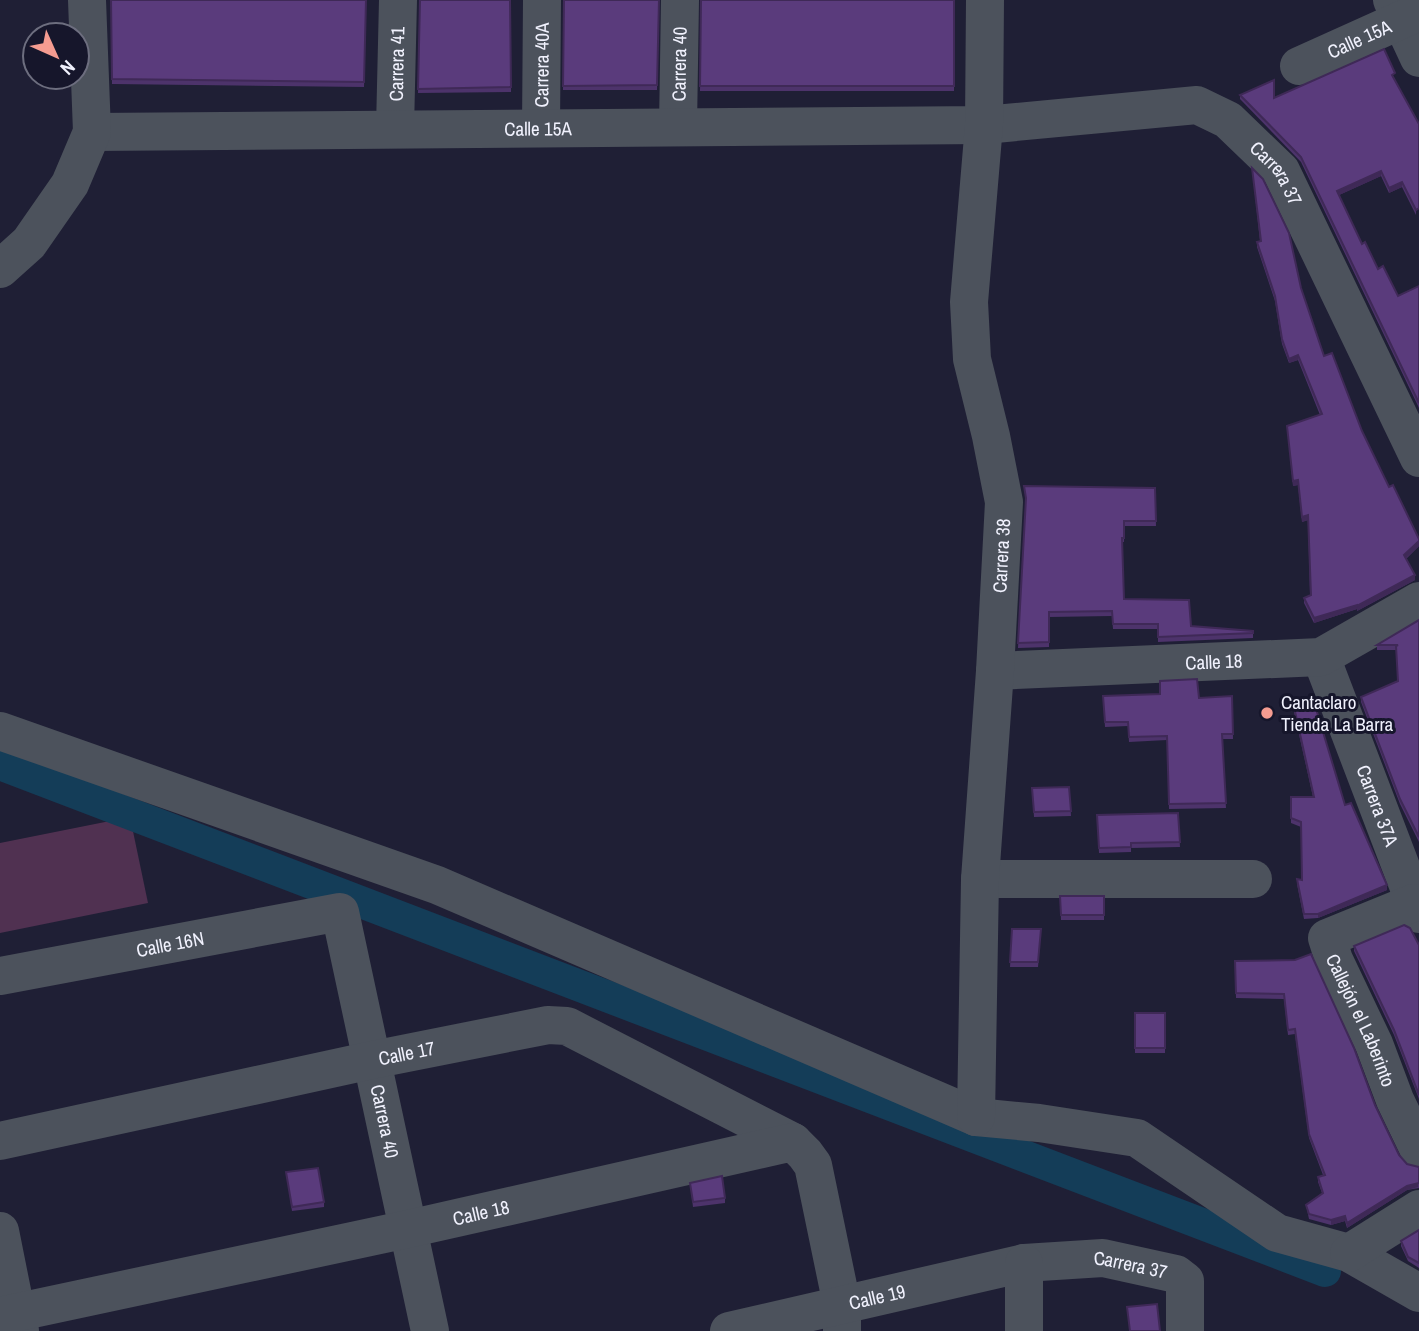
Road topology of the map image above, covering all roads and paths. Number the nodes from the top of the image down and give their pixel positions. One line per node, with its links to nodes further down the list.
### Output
1 (88, 0): 13 (street)
2 (398, 0): 12 (street, Carrera 41)
3 (542, 0): 11 (street, Carrera 40A)
4 (680, 0): 10 (street, Carrera 40)
5 (985, 0): 9 (street, Carrera 38)
6 (1404, 11): 7 (street); 8 (street, Calle 15A)
7 (1419, 58)
8 (1299, 66)
9 (984, 125): 10 (street, Calle 15A); 15 (street, Carrera 37); 18 (street, Carrera 38)
10 (678, 127): 11 (street, Calle 15A)
11 (541, 128): 12 (street, Calle 15A)
12 (396, 129): 13 (street, Calle 15A)
13 (92, 132): 14 (street)
14 (0, 269)
15 (1419, 458)
16 (1419, 601): 17 (street, Calle 18)
17 (1321, 657): 18 (street, Calle 18); 22 (street, Carrera 37A)
18 (995, 671): 20 (street, Carrera 38)
19 (0, 731): 26 (street)
20 (979, 879): 21 (street); 26 (street, Carrera 38)
21 (1252, 879)
22 (1416, 908): 29 (street, Callejón el Laberinto)
23 (340, 912): 24 (street, Calle 16N); 25 (street, Carrera 40)
24 (0, 976)
25 (372, 1060): 27 (street, Calle 17); 28 (street, Calle 17); 31 (street, Carrera 40)
26 (976, 1117): 33 (street)
27 (0, 1141)
28 (793, 1142): 31 (street, Calle 18); 36 (street)
29 (1419, 1150)
30 (1419, 1209): 33 (street)
31 (408, 1229): 37 (street, Calle 18); 38 (street, Carrera 40)
32 (0, 1231): 37 (street)
33 (1349, 1253): 35 (street)
34 (1024, 1263): 36 (street, Calle 19); 40 (street); 41 (street, Carrera 37)
35 (1419, 1293)
36 (842, 1318): 39 (street, Calle 19)
37 (12, 1320)
38 (430, 1331)
39 (729, 1331)
40 (1024, 1331)
41 (1185, 1331)

